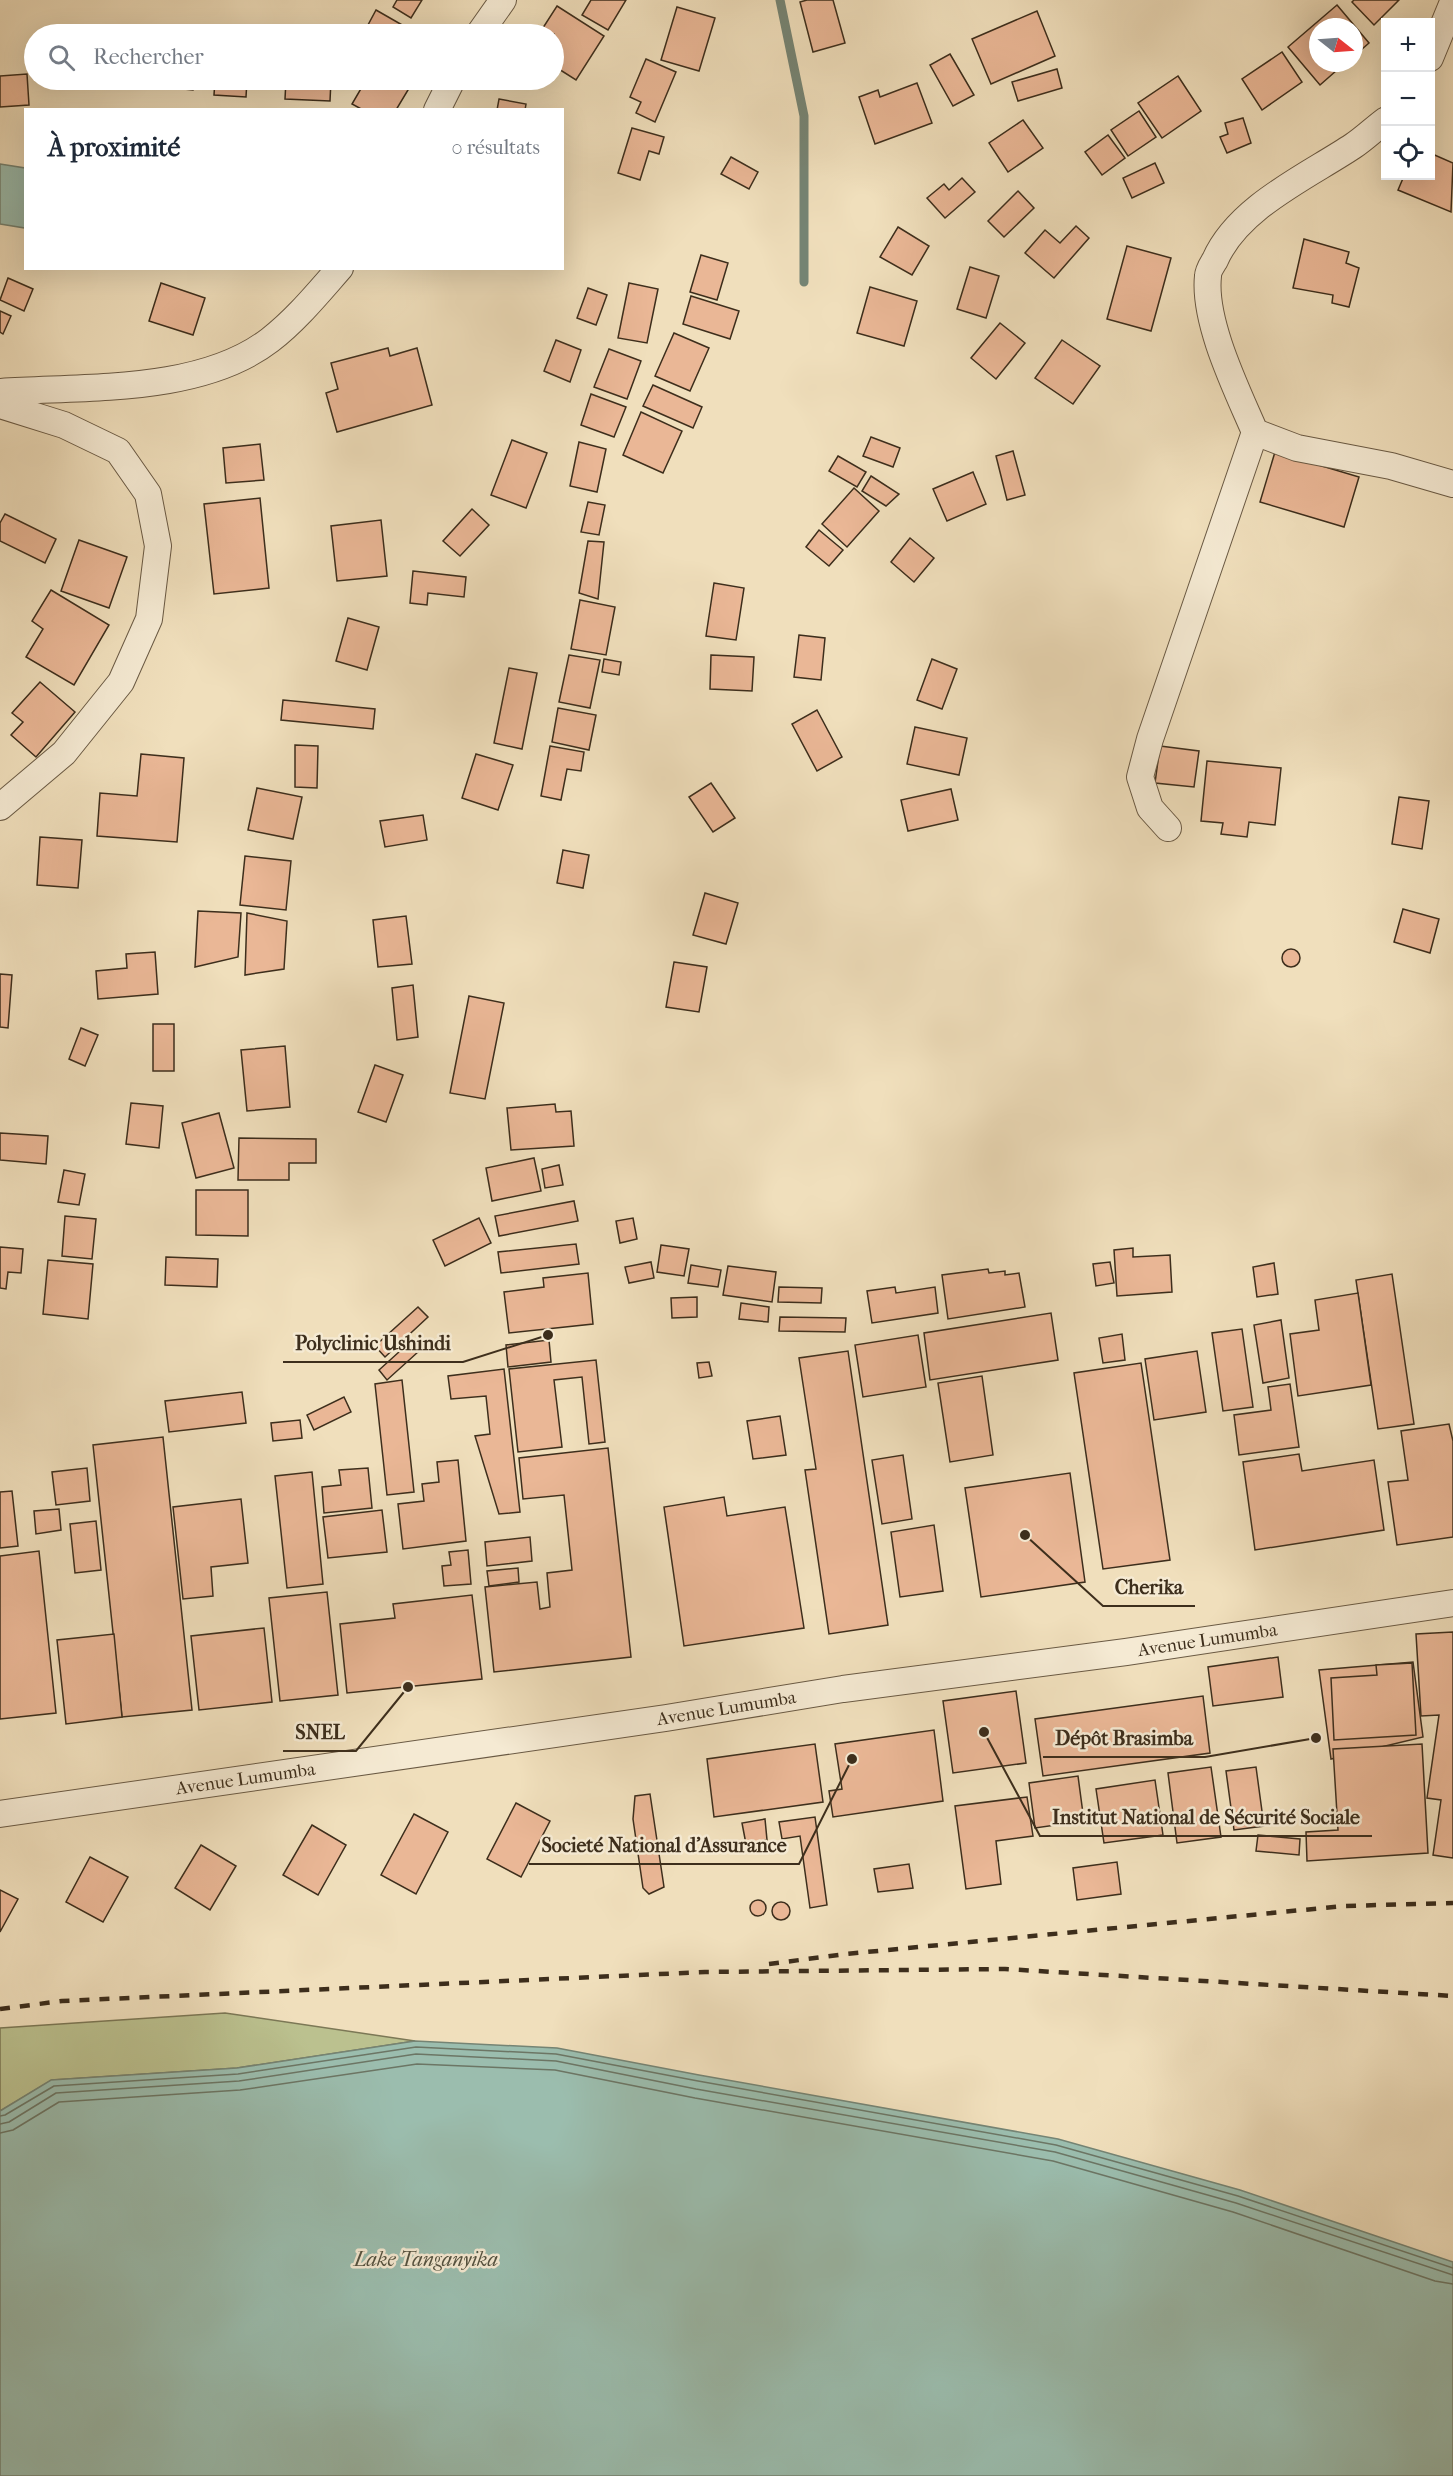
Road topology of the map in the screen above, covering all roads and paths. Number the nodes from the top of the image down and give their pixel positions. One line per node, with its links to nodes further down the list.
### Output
1 (502, 0): 3 (street)
2 (1453, 2): 4 (street)
3 (486, 24)
4 (1435, 48)
5 (447, 90): 6 (street)
6 (437, 108)
7 (1381, 124): 11 (street)
8 (338, 270): 9 (street)
9 (0, 392)
10 (0, 405): 13 (street)
11 (1255, 432): 12 (street); 14 (street)
12 (1453, 484)
13 (0, 807)
14 (1168, 828)
15 (1453, 1603): 16 (street, Avenue Lumumba)
16 (0, 1814)

